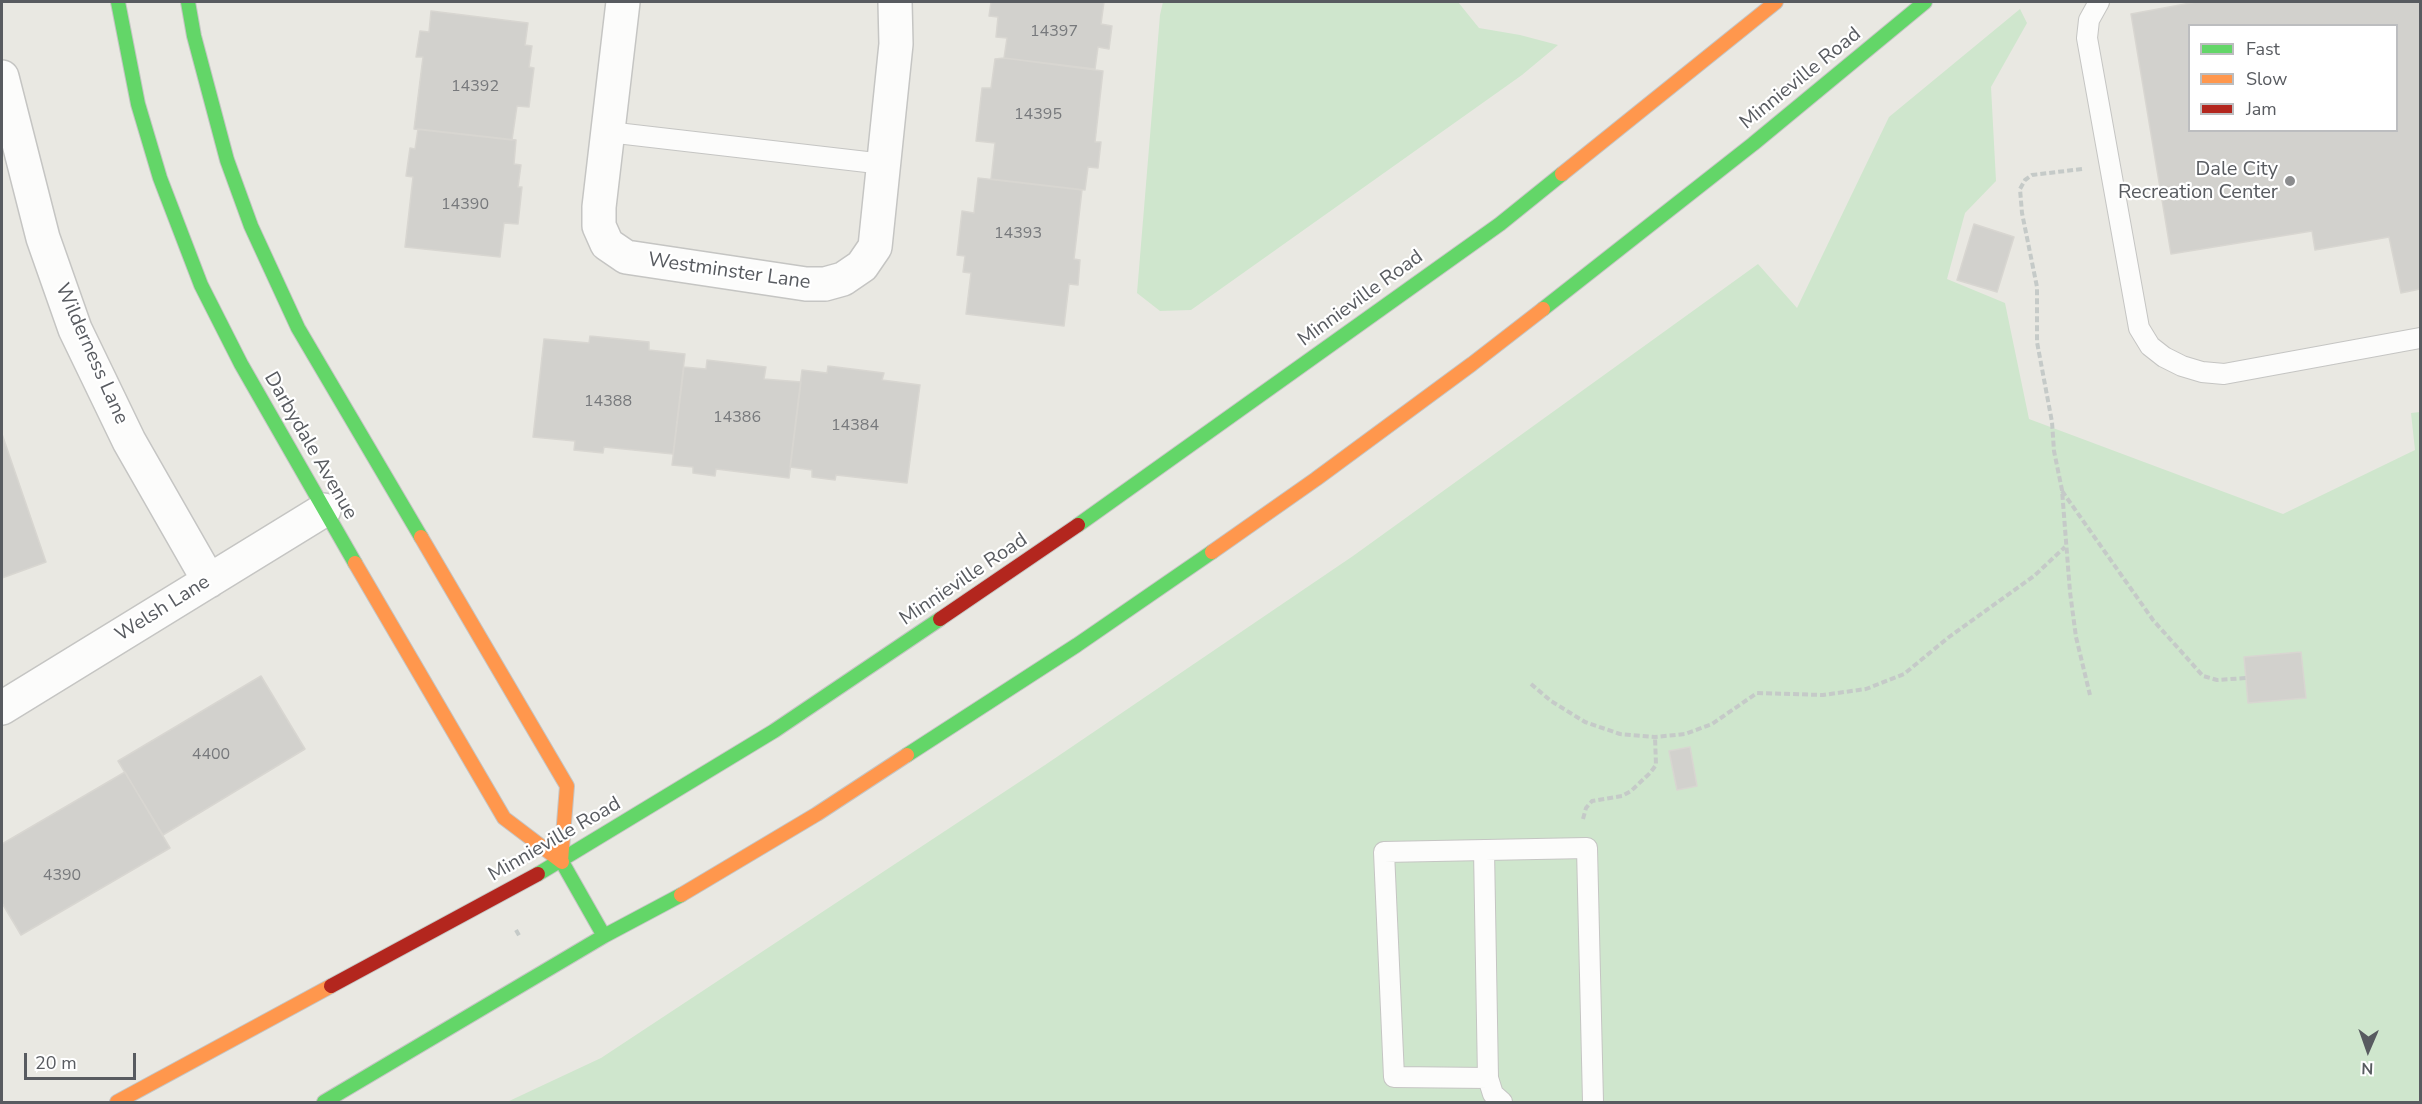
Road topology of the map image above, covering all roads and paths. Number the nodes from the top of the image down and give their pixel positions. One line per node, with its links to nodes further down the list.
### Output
1 (118, 2): 14 (main road, Darbydale Avenue)
2 (188, 2): 24 (main road)
3 (623, 2): 9 (street, Westminster Lane)
4 (895, 2): 10 (street, Westminster Lane)
5 (1776, 2): 24 (main road, Minnieville Road)
6 (1925, 2): 26 (main road, Minnieville Road)
7 (2099, 2): 11 (lane)
8 (2, 77): 16 (street, Wilderness Lane)
9 (608, 132): 10 (lane); 10 (street, Westminster Lane)
10 (884, 164)
11 (2110, 166): 12 (lane); 13 (path)
12 (2421, 338)
13 (2062, 490): 15 (path); 17 (path)
14 (324, 510): 16 (street, Welsh Lane); 24 (main road, Darbydale Avenue)
15 (2065, 546): 19 (path); 21 (path)
16 (208, 581): 20 (street, Welsh Lane)
17 (2246, 678)
18 (1531, 684): 21 (path)
19 (2090, 695)
20 (2, 708)
21 (1655, 737): 22 (path)
22 (1584, 848): 23 (lane); 32 (lane)
23 (1484, 850): 28 (lane); 28 (lane)
24 (561, 861): 26 (main road, Darbydale Avenue); 29 (main road, Minnieville Road)
25 (516, 930): 27 (path)
26 (604, 936): 30 (main road, Minnieville Road)
27 (520, 937)
28 (1488, 1078): 31 (lane)
29 (117, 1102)
30 (324, 1102)
31 (1502, 1102)
32 (1593, 1102)

